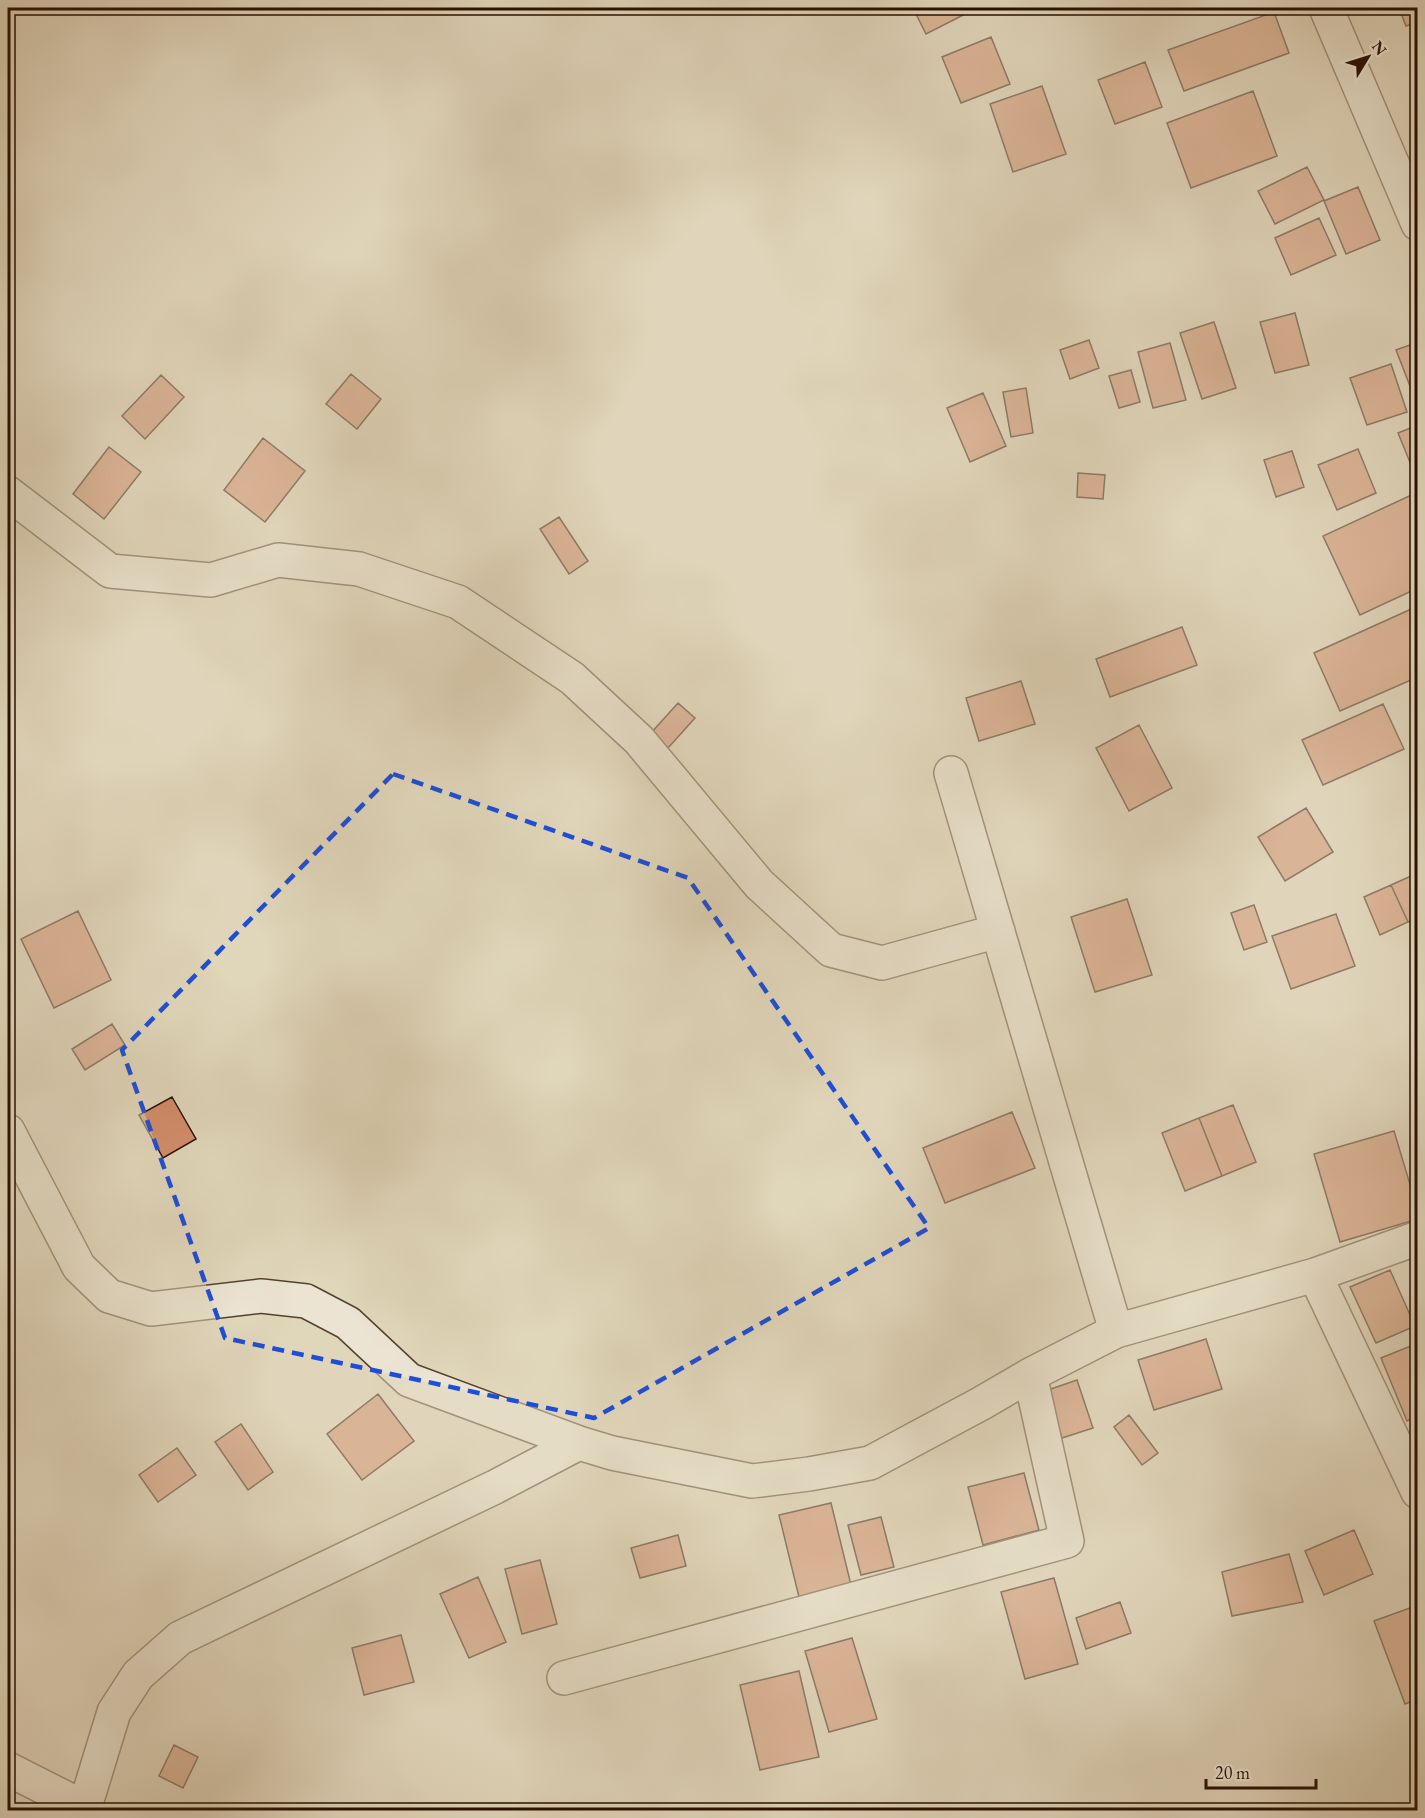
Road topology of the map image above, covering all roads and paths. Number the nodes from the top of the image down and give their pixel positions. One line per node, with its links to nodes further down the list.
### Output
1 (1326, 8): 2 (street)
2 (1418, 224)
3 (8, 493): 5 (street)
4 (951, 773): 5 (street)
5 (998, 931): 9 (street)
6 (8, 1131): 11 (street)
7 (1418, 1238): 8 (street)
8 (1314, 1275): 9 (street); 12 (street)
9 (1116, 1330): 10 (street)
10 (1030, 1375): 11 (street); 13 (street)
11 (579, 1443): 15 (street)
12 (1418, 1492)
13 (564, 1678)
14 (8, 1769): 15 (street)
15 (85, 1809)

